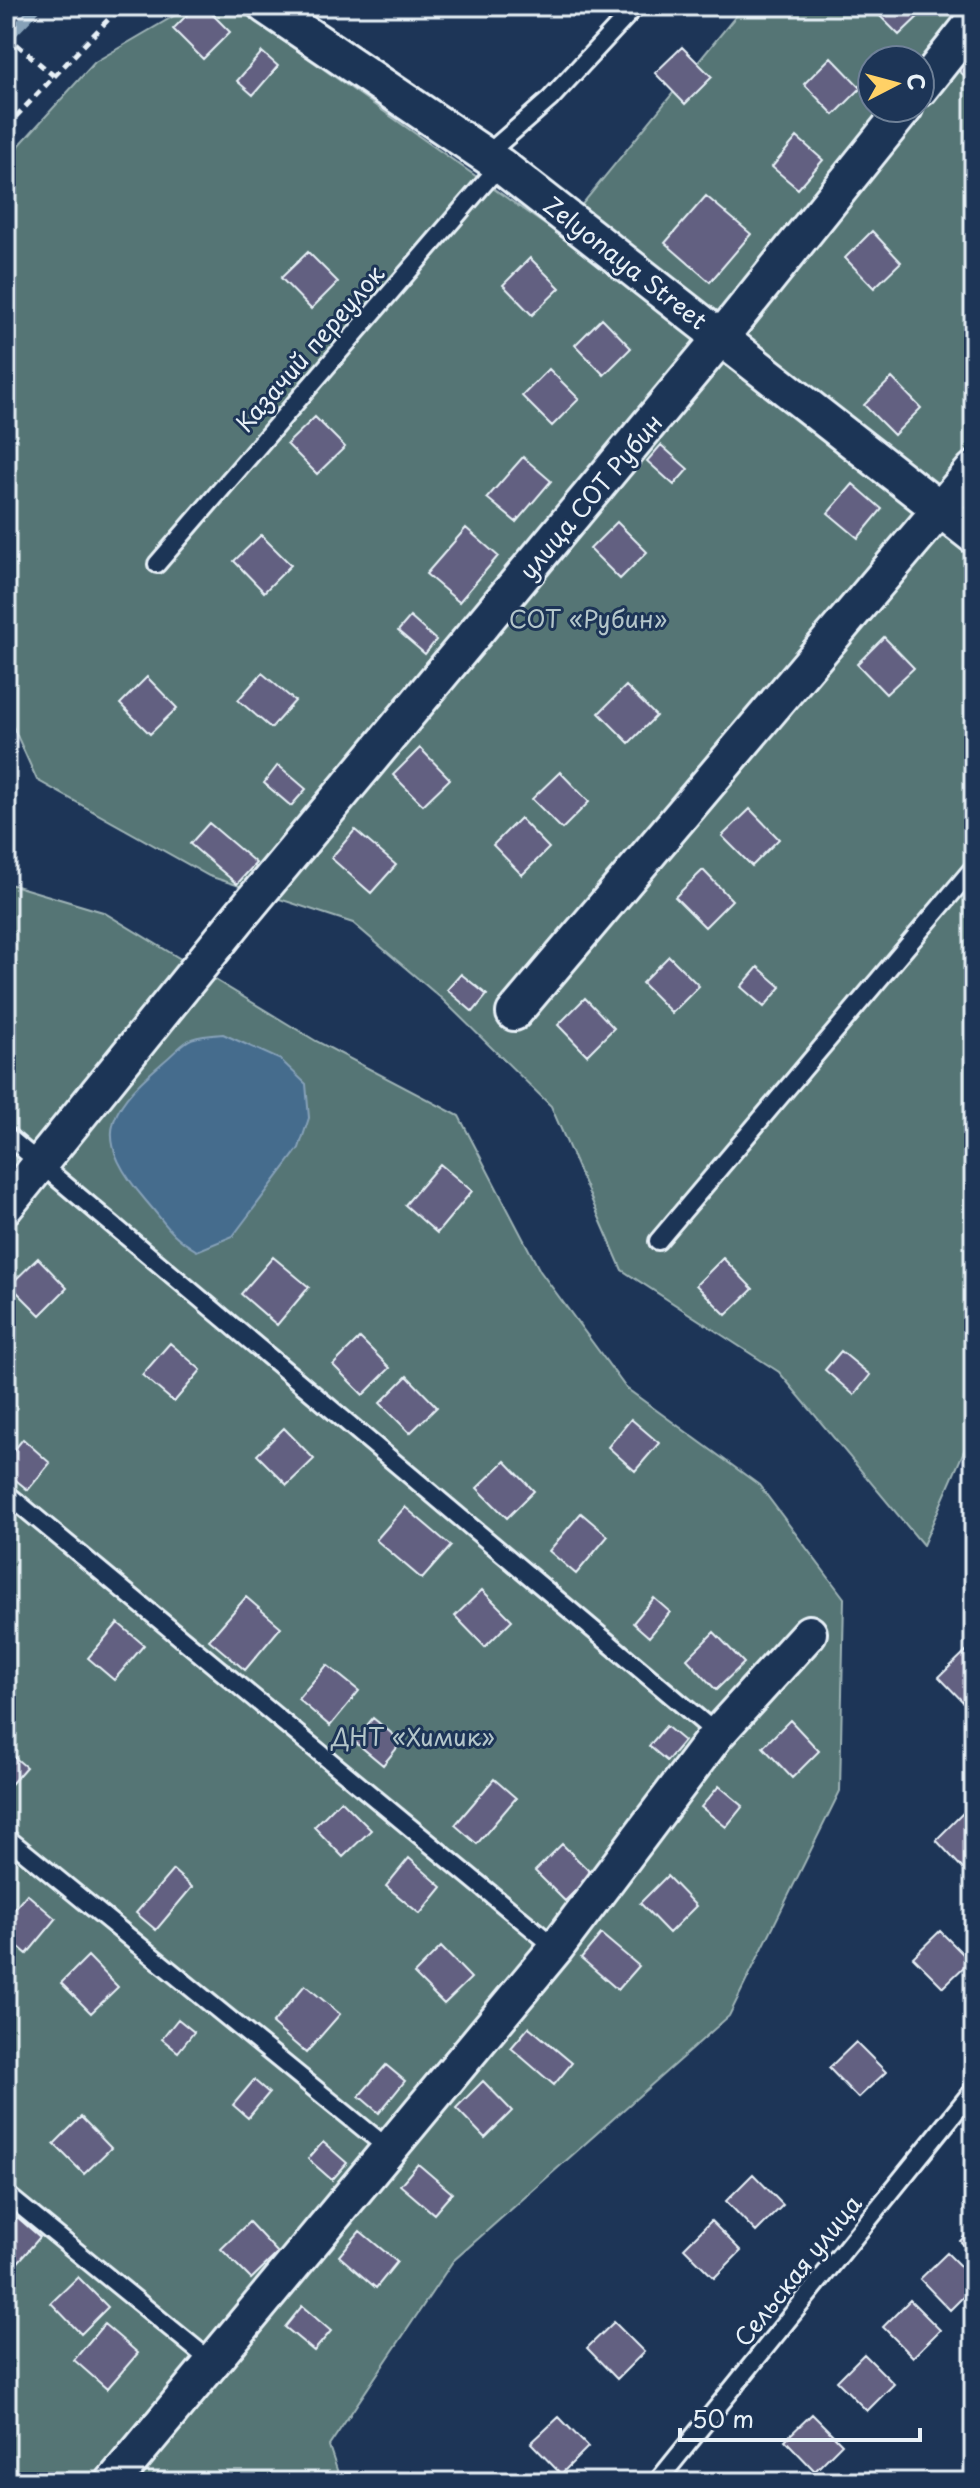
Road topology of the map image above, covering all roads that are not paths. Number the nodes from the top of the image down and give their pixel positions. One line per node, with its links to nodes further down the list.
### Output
1 (265, 6): 6 (street, Zelyonaya Street)
2 (636, 6): 6 (lane, Казачий переулок)
3 (974, 21): 4 (street)
4 (936, 69)
5 (892, 124): 7 (street, улица СОТ Рубин)
6 (492, 160): 7 (street, Zelyonaya Street); 11 (lane, Казачий переулок)
7 (722, 336): 9 (street, Zelyonaya Street); 15 (street, улица СОТ Рубин)
8 (974, 469): 9 (street)
9 (942, 509): 10 (street, Zelyonaya Street); 13 (street)
10 (974, 536)
11 (157, 564)
12 (974, 867): 17 (lane)
13 (514, 1013)
14 (6, 1135): 15 (lane)
15 (42, 1163): 16 (street, улица СОТ Рубин); 20 (lane)
16 (6, 1206)
17 (658, 1241)
18 (6, 1493): 22 (lane)
19 (809, 1633): 20 (street)
20 (717, 1734): 22 (street)
21 (6, 1837): 24 (lane)
22 (556, 1948): 24 (street)
23 (974, 2089): 28 (lane, Сельская улица)
24 (389, 2149): 26 (street)
25 (6, 2194): 26 (lane)
26 (212, 2362): 27 (street)
27 (113, 2482)
28 (657, 2482)

